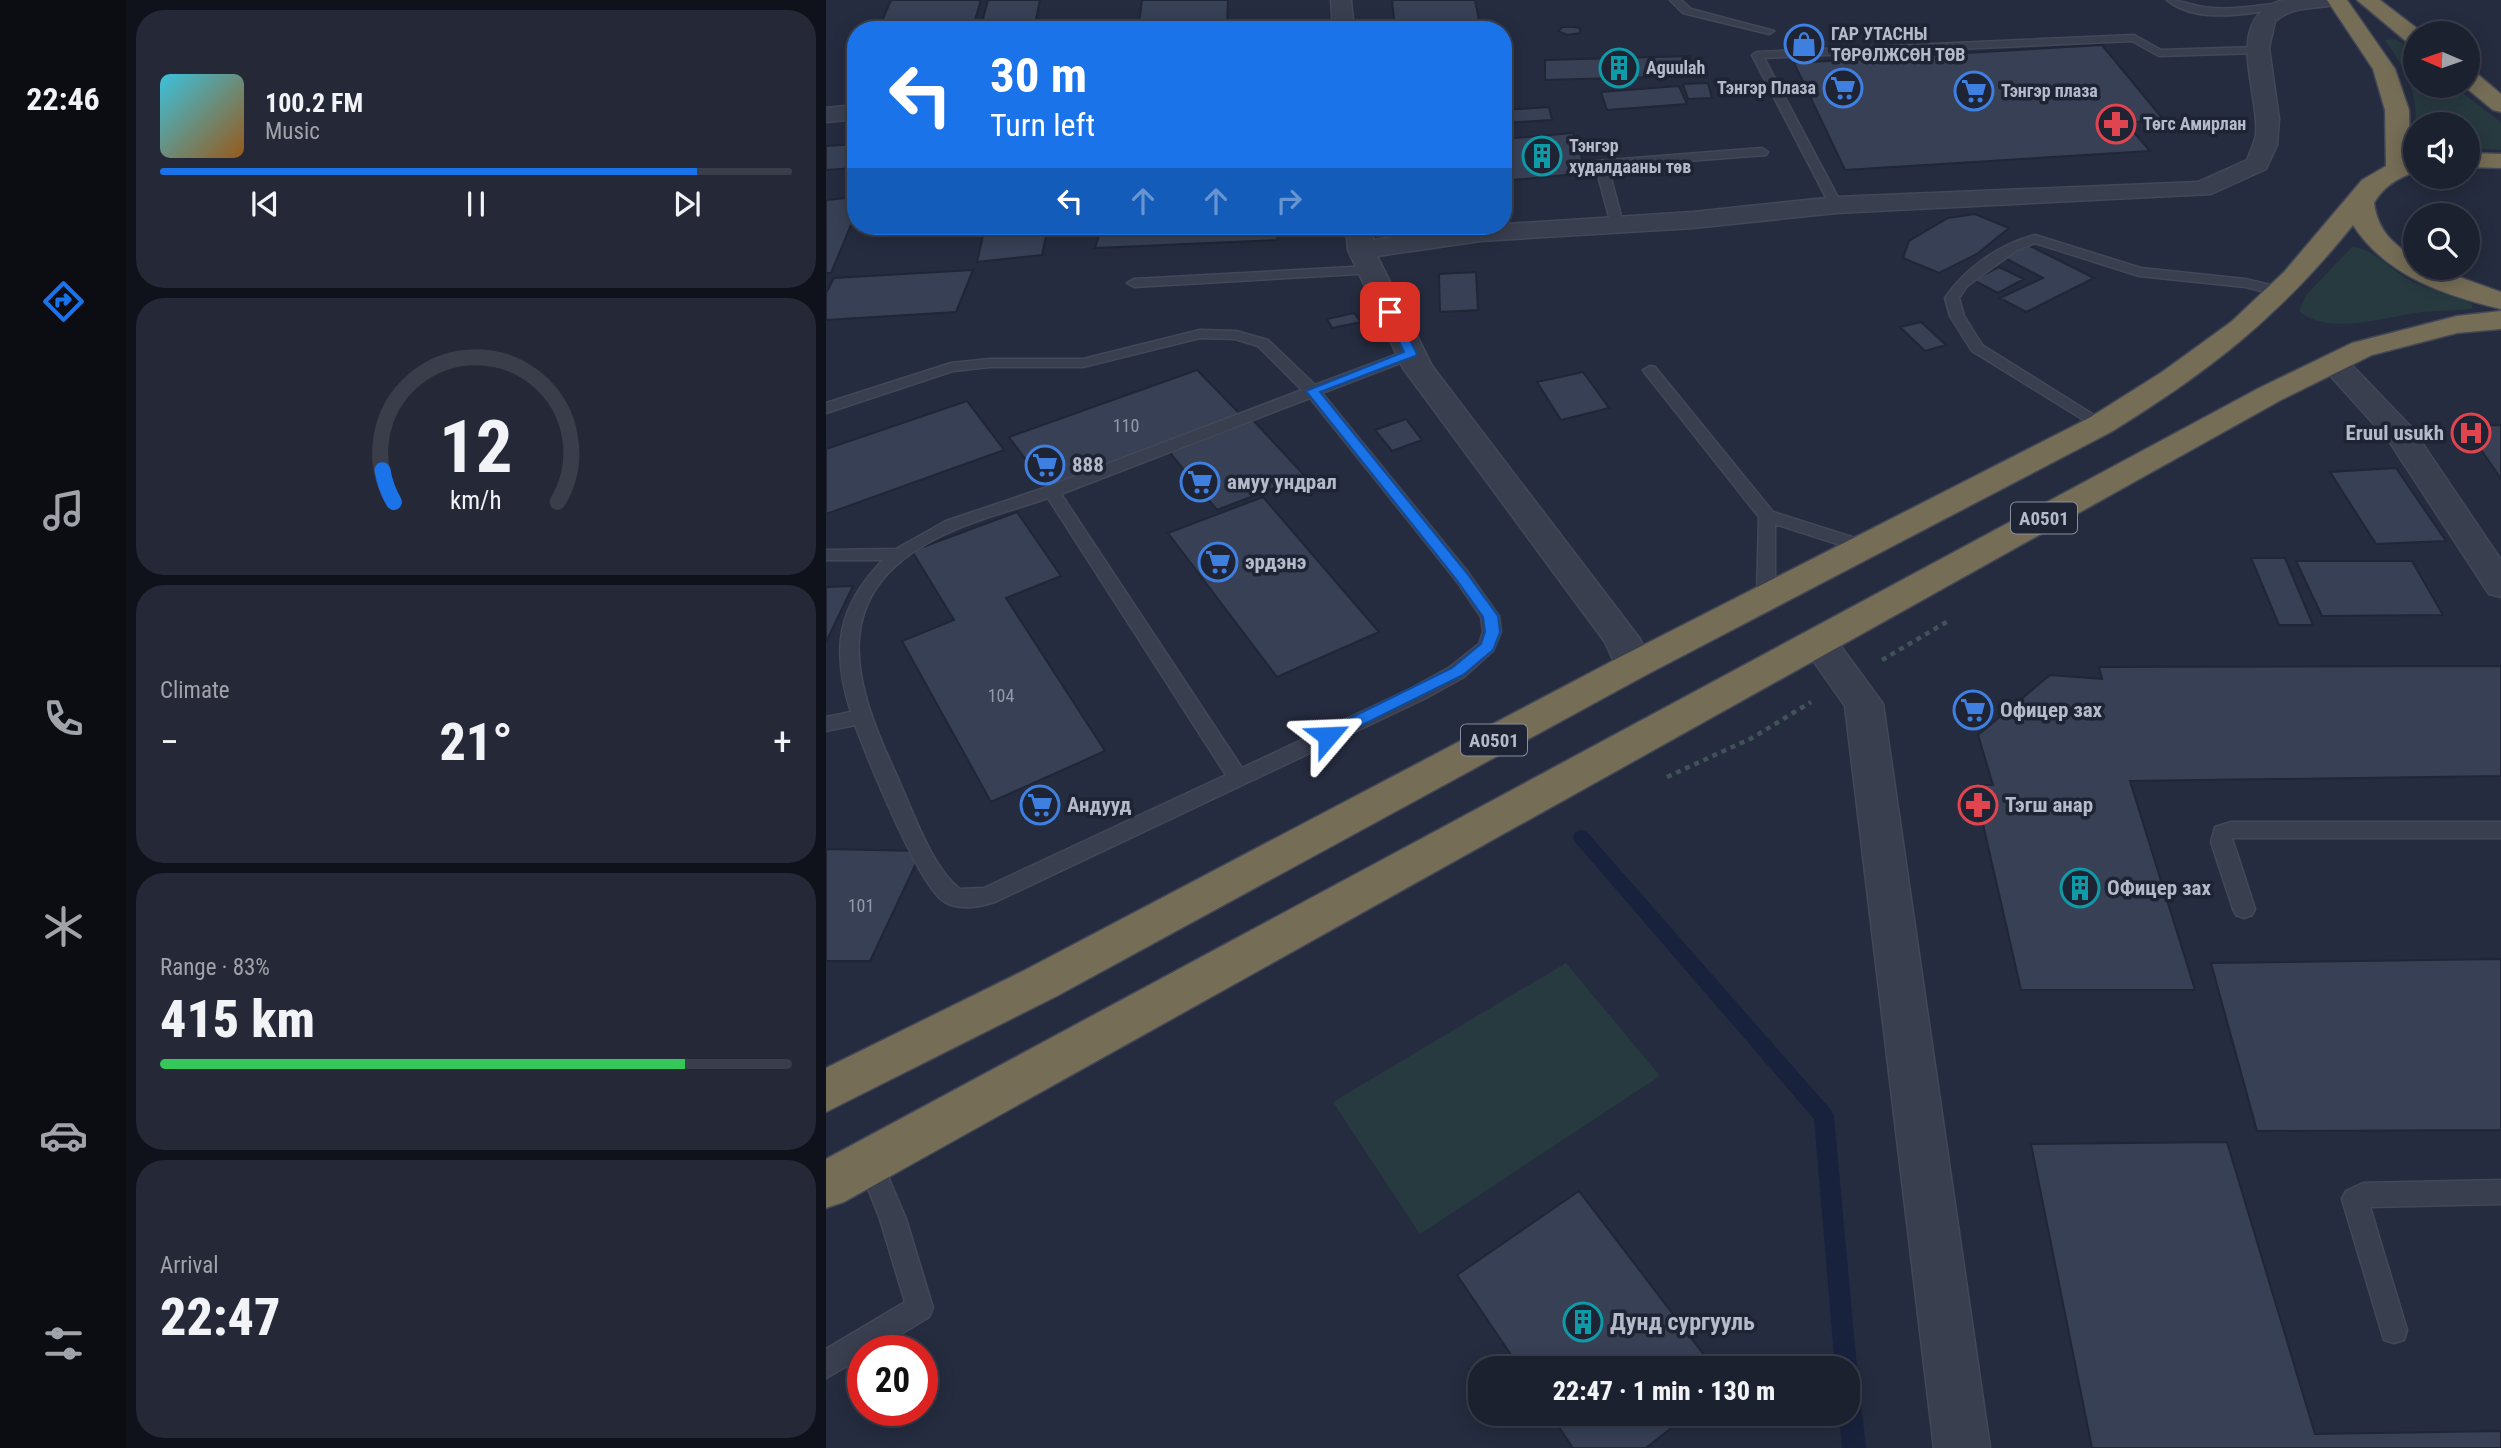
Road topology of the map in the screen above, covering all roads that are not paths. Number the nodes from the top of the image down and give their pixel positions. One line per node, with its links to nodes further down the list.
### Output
1 (1342, 0): 8 (street)
2 (1675, 0): 10 (lane)
3 (2172, 0): 7 (lane)
4 (2330, 0): 7 (street)
5 (2337, 0): 16 (highway, A0501)
6 (2367, 0): 9 (highway)
7 (2295, 4): 11 (street)
8 (1343, 21)
9 (2403, 28)
10 (1769, 31)
11 (2258, 50): 22 (street); 22 (lane)
12 (2480, 88): 13 (highway)
13 (2501, 106)
14 (847, 113): 15 (street)
15 (826, 115)
16 (2403, 146)
17 (1762, 152): 23 (lane)
18 (2480, 160): 19 (highway)
19 (2501, 161)
20 (2403, 169): 21 (highway, A0501)
21 (2371, 185): 28 (highway, A0501); 29 (highway)
22 (1836, 205): 23 (street)
23 (1618, 224): 24 (street)
24 (1512, 231)
25 (1465, 235): 26 (street)
26 (1363, 248): 27 (lane); 31 (street)
27 (1134, 284)
28 (2278, 291): 36 (highway, A0501); 36 (lane)
29 (2501, 301)
30 (2501, 320): 32 (highway, A0501)
31 (1411, 354): 34 (lane); 45 (street)
32 (2334, 363): 42 (street); 44 (highway, A0501)
33 (1650, 370): 38 (lane)
34 (1312, 391): 35 (lane); 37 (lane); 48 (lane)
35 (826, 408)
36 (2100, 425): 39 (highway, A0501)
37 (1051, 491): 40 (lane); 48 (lane)
38 (1767, 516): 39 (lane); 43 (lane)
39 (1865, 547): 43 (highway, A0501)
40 (900, 554): 41 (lane); 46 (lane)
41 (826, 555)
42 (2501, 586)
43 (1766, 599): 45 (highway, A0501)
44 (1818, 642): 52 (highway, A0501); 57 (street)
45 (1633, 666): 51 (highway, A0501)
46 (863, 716): 47 (lane); 48 (lane)
47 (826, 724)
48 (1239, 779)
49 (2501, 830): 50 (lane)
50 (2244, 909)
51 (826, 1091)
52 (869, 1161): 53 (highway, A0501); 56 (lane)
53 (826, 1185)
54 (2501, 1192): 55 (lane)
55 (2394, 1330)
56 (826, 1364)
57 (1962, 1448)

